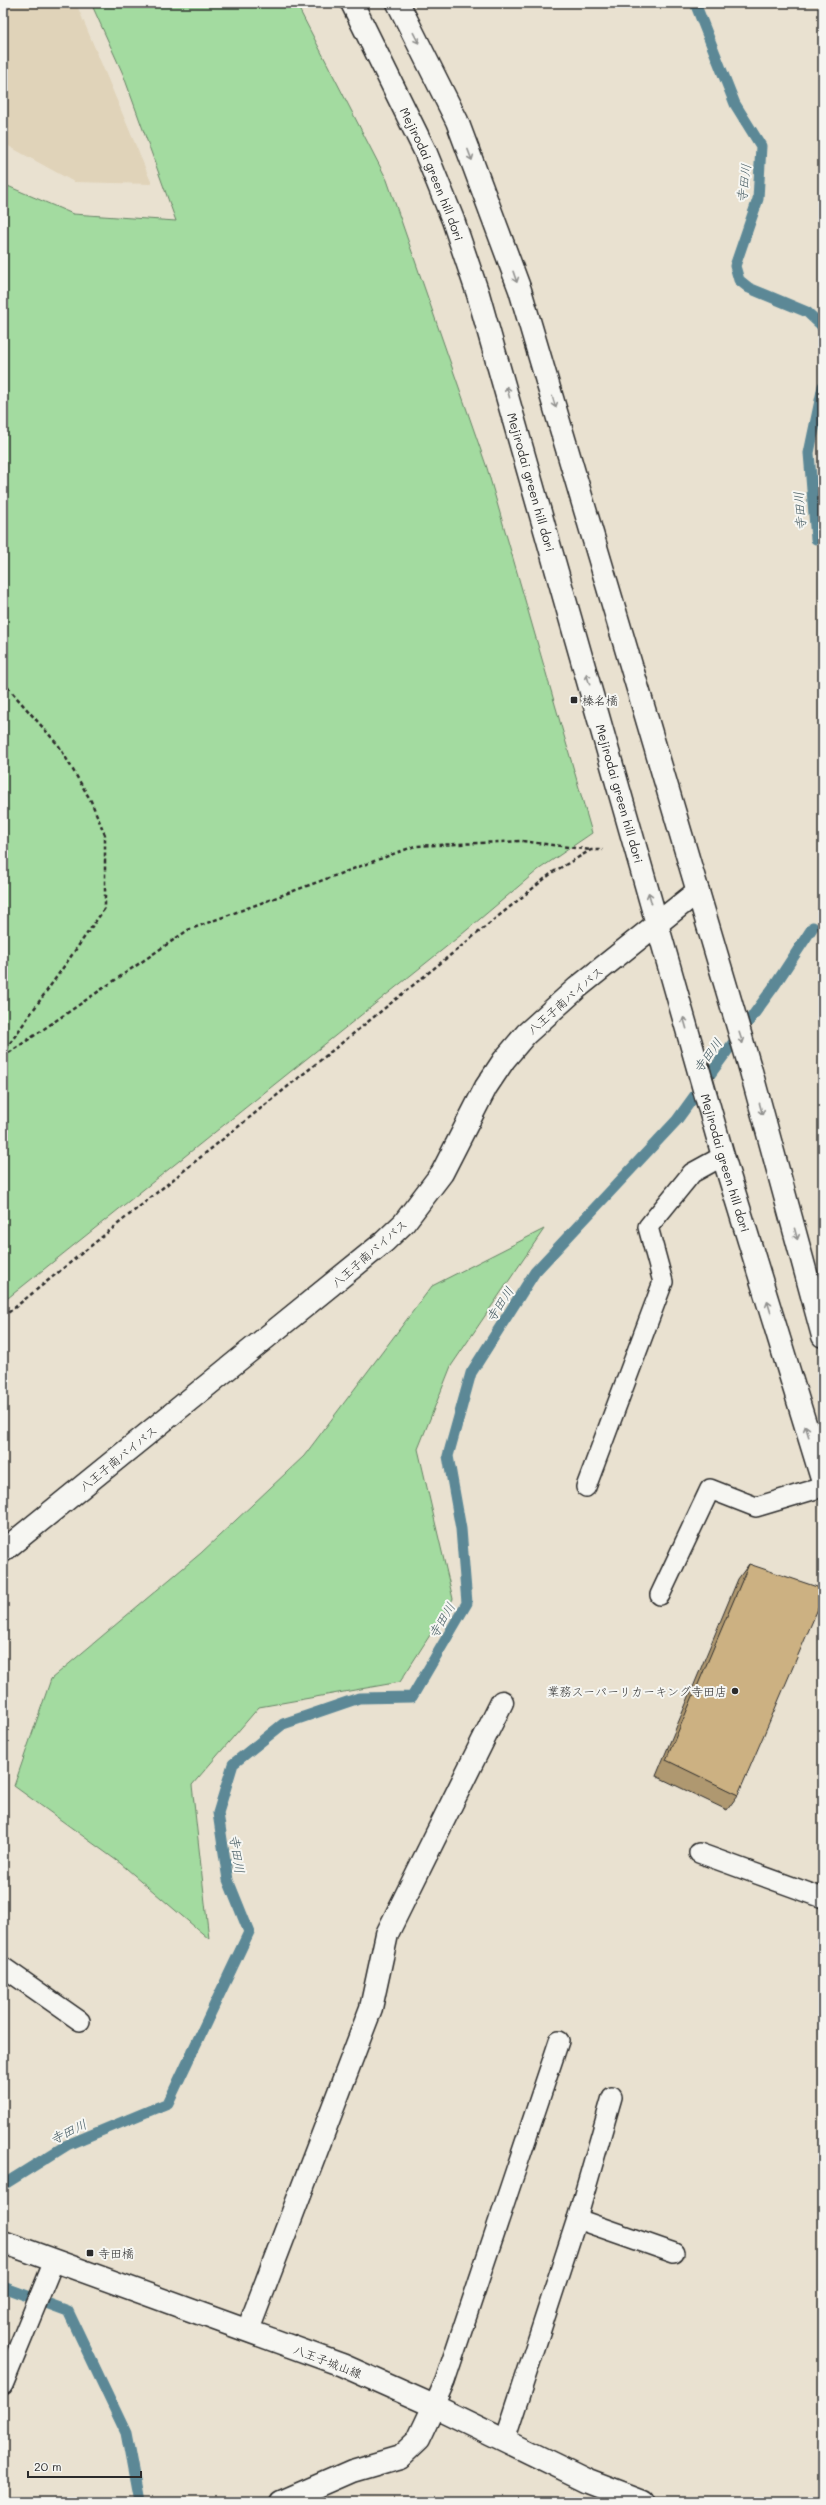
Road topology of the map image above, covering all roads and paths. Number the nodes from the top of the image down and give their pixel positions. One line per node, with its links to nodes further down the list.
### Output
1 (352, 3): 7 (main road, Mejirodai green hill dori, one-way to 1)
2 (398, 3): 6 (main road, one-way to 6)
3 (3, 682): 8 (path)
4 (591, 850): 5 (path); 9 (path); 11 (path)
5 (605, 850)
6 (698, 891): 7 (main road, 八王子南バイパス); 12 (main road, one-way to 12)
7 (657, 923): 10 (main road, Mejirodai green hill dori, one-way to 7); 16 (main road, 八王子南バイパス)
8 (3, 1053)
9 (3, 1057)
10 (723, 1156): 13 (main road, Mejirodai green hill dori, one-way to 10); 14 (lane)
11 (3, 1317)
12 (823, 1336)
13 (823, 1482)
14 (586, 1487)
15 (823, 1487): 17 (lane)
16 (3, 1551)
17 (660, 1596)
18 (502, 1702): 29 (main road)
19 (699, 1853): 20 (lane)
20 (823, 1898)
21 (3, 1967): 22 (lane)
22 (80, 2021)
23 (559, 2041): 31 (lane)
24 (612, 2097): 25 (lane)
25 (577, 2219): 27 (lane); 32 (lane)
26 (4, 2242): 28 (main road, 八王子城山線)
27 (674, 2253)
28 (54, 2261): 29 (main road, 八王子城山線); 30 (lane)
29 (248, 2330): 31 (main road, 八王子城山線)
30 (3, 2385)
31 (434, 2406): 32 (main road, 八王子城山線); 33 (main road)
32 (505, 2440): 34 (main road, 八王子城山線)
33 (281, 2502)
34 (643, 2502)

